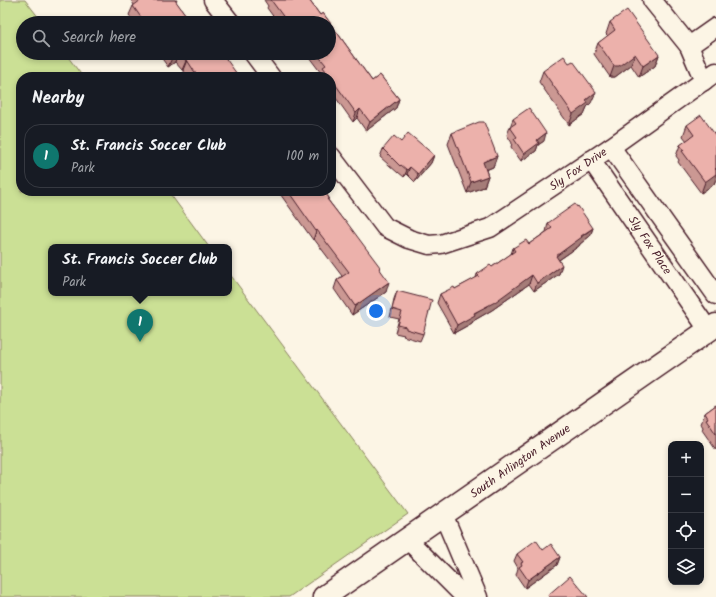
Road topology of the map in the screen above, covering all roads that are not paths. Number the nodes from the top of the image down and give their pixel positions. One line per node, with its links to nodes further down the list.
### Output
1 (213, 0): 3 (street)
2 (652, 0): 5 (street)
3 (225, 16)
4 (716, 27): 5 (street)
5 (689, 46): 8 (street)
6 (258, 60): 7 (street)
7 (267, 72)
8 (710, 76): 9 (street, Sly Fox Drive)
9 (611, 147): 10 (street, Sly Fox Drive); 12 (street, Sly Fox Place)
10 (591, 160): 11 (street, Sly Fox Drive); 13 (street, Sly Fox Place)
11 (336, 163)
12 (716, 295)
13 (712, 328): 14 (street, South Arlington Avenue)
14 (443, 514): 15 (street, South Arlington Avenue); 18 (street)
15 (406, 539): 16 (street, South Arlington Avenue); 17 (street)
16 (324, 597)
17 (465, 597)
18 (478, 597)

